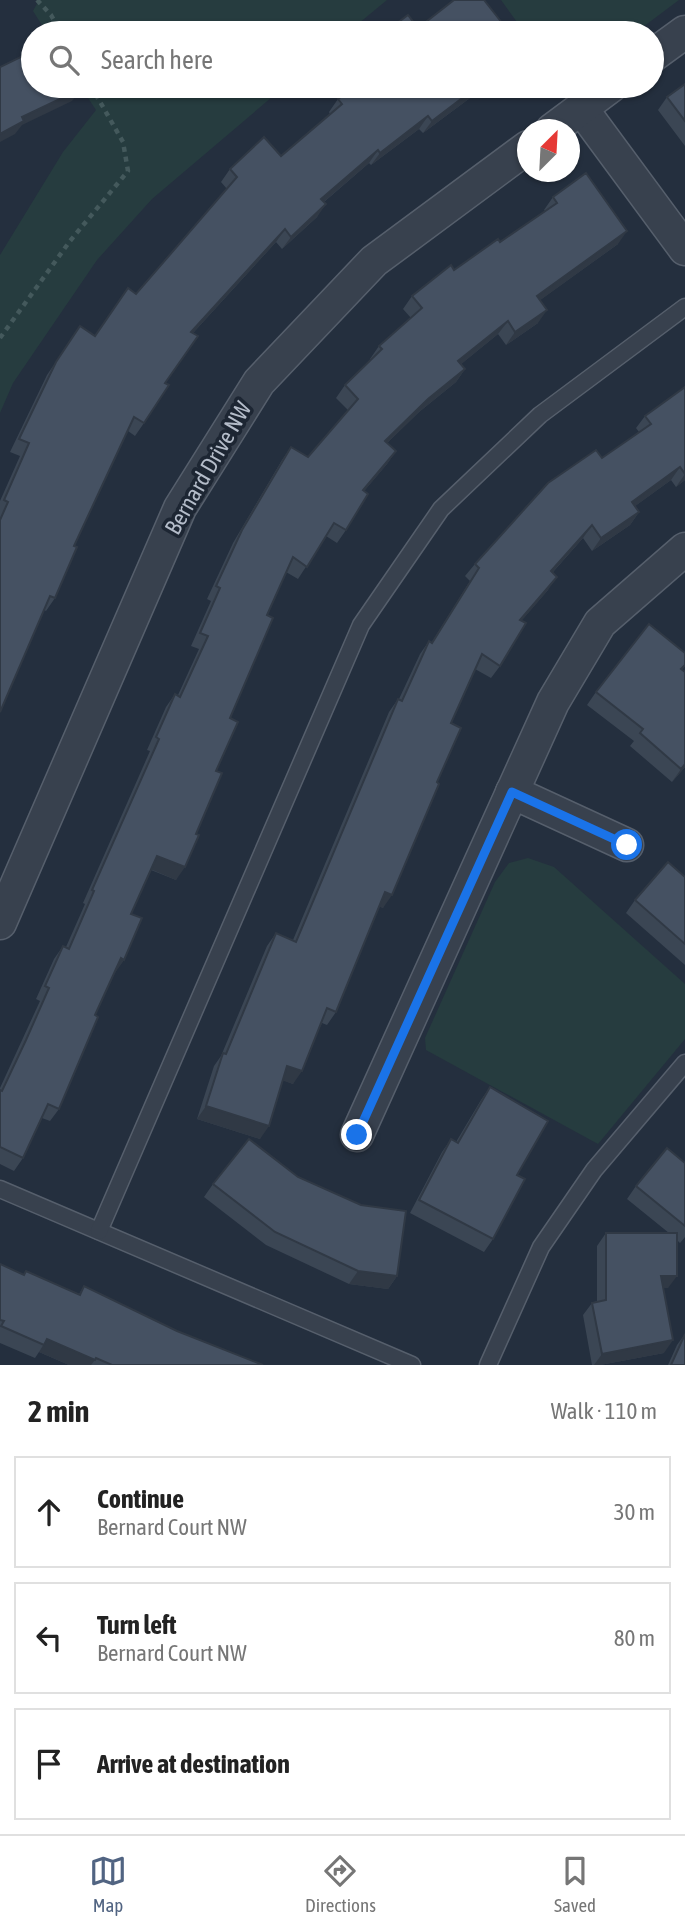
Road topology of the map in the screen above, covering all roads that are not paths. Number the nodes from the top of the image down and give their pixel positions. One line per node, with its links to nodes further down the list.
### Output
1 (685, 32): 2 (street)
2 (664, 47)
3 (595, 98): 4 (street)
4 (581, 108): 5 (street); 7 (street)
5 (566, 119)
6 (517, 154): 12 (street, Bernard Drive NW)
7 (685, 249)
8 (685, 307): 16 (lane)
9 (683, 556): 10 (street)
10 (512, 792): 11 (street); 14 (street)
11 (627, 845)
12 (0, 923)
13 (685, 1063): 18 (lane)
14 (357, 1135)
15 (0, 1189): 16 (lane)
16 (99, 1231): 17 (lane)
17 (412, 1365)
18 (488, 1365)

